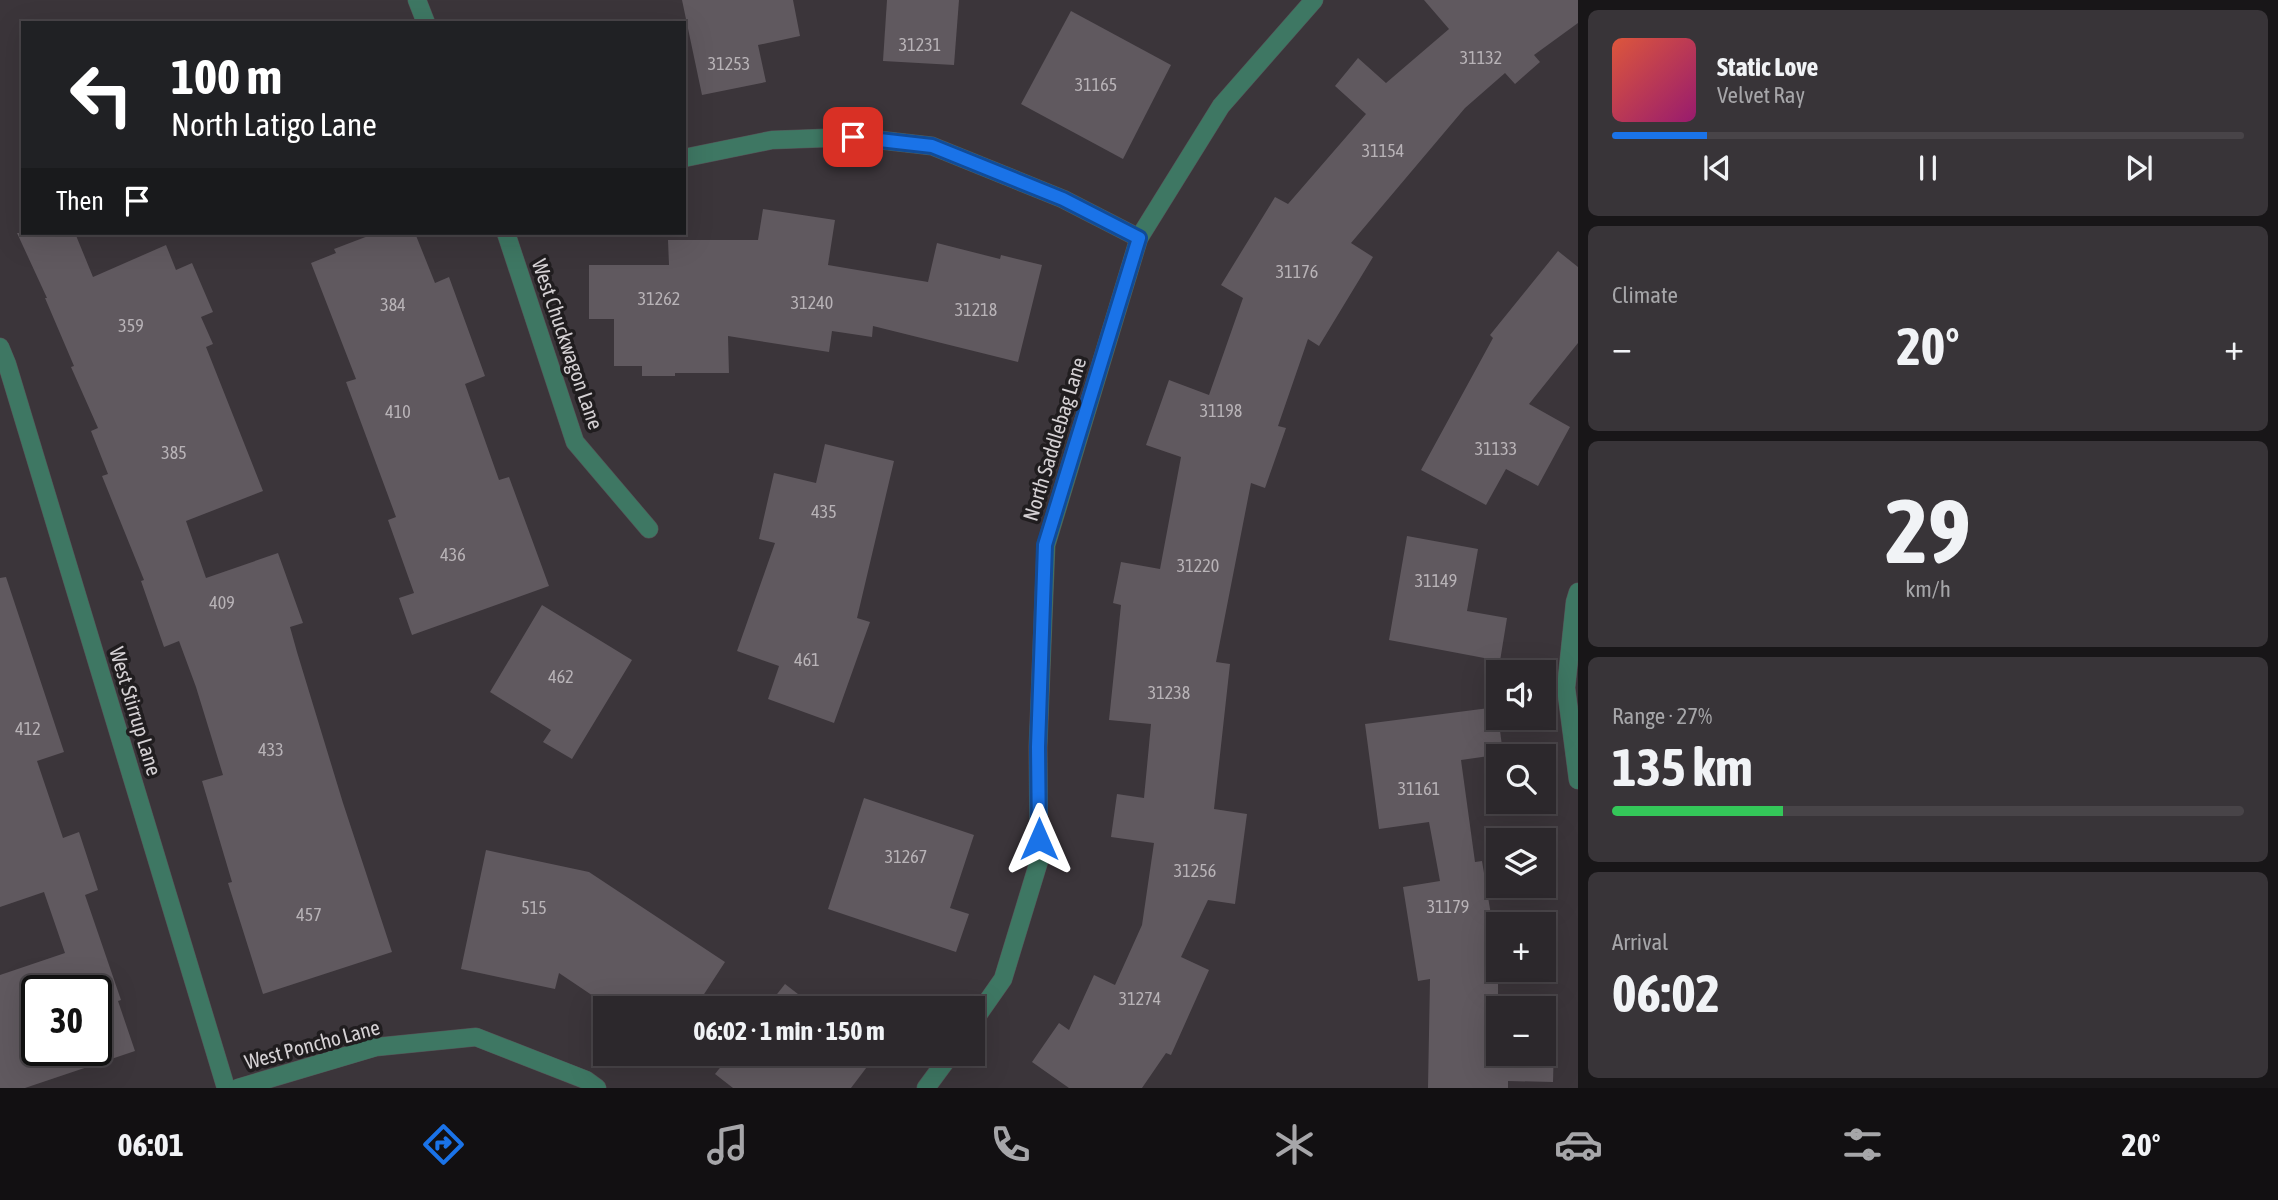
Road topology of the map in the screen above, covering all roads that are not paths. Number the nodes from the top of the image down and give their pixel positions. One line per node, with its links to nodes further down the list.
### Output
1 (417, 0): 3 (street)
2 (1314, 0): 6 (street, North Saddlebag Lane)
3 (425, 21)
4 (686, 158): 6 (street)
5 (507, 235): 8 (street, West Chuckwagon Lane)
6 (1139, 238): 11 (street, North Saddlebag Lane)
7 (0, 347): 13 (street, West Stirrup Lane)
8 (649, 529)
9 (1578, 592): 10 (street)
10 (1578, 780)
11 (985, 1005)
12 (942, 1066): 16 (street)
13 (226, 1088)
14 (238, 1088): 15 (street, West Poncho Lane)
15 (597, 1088)
16 (926, 1088)

